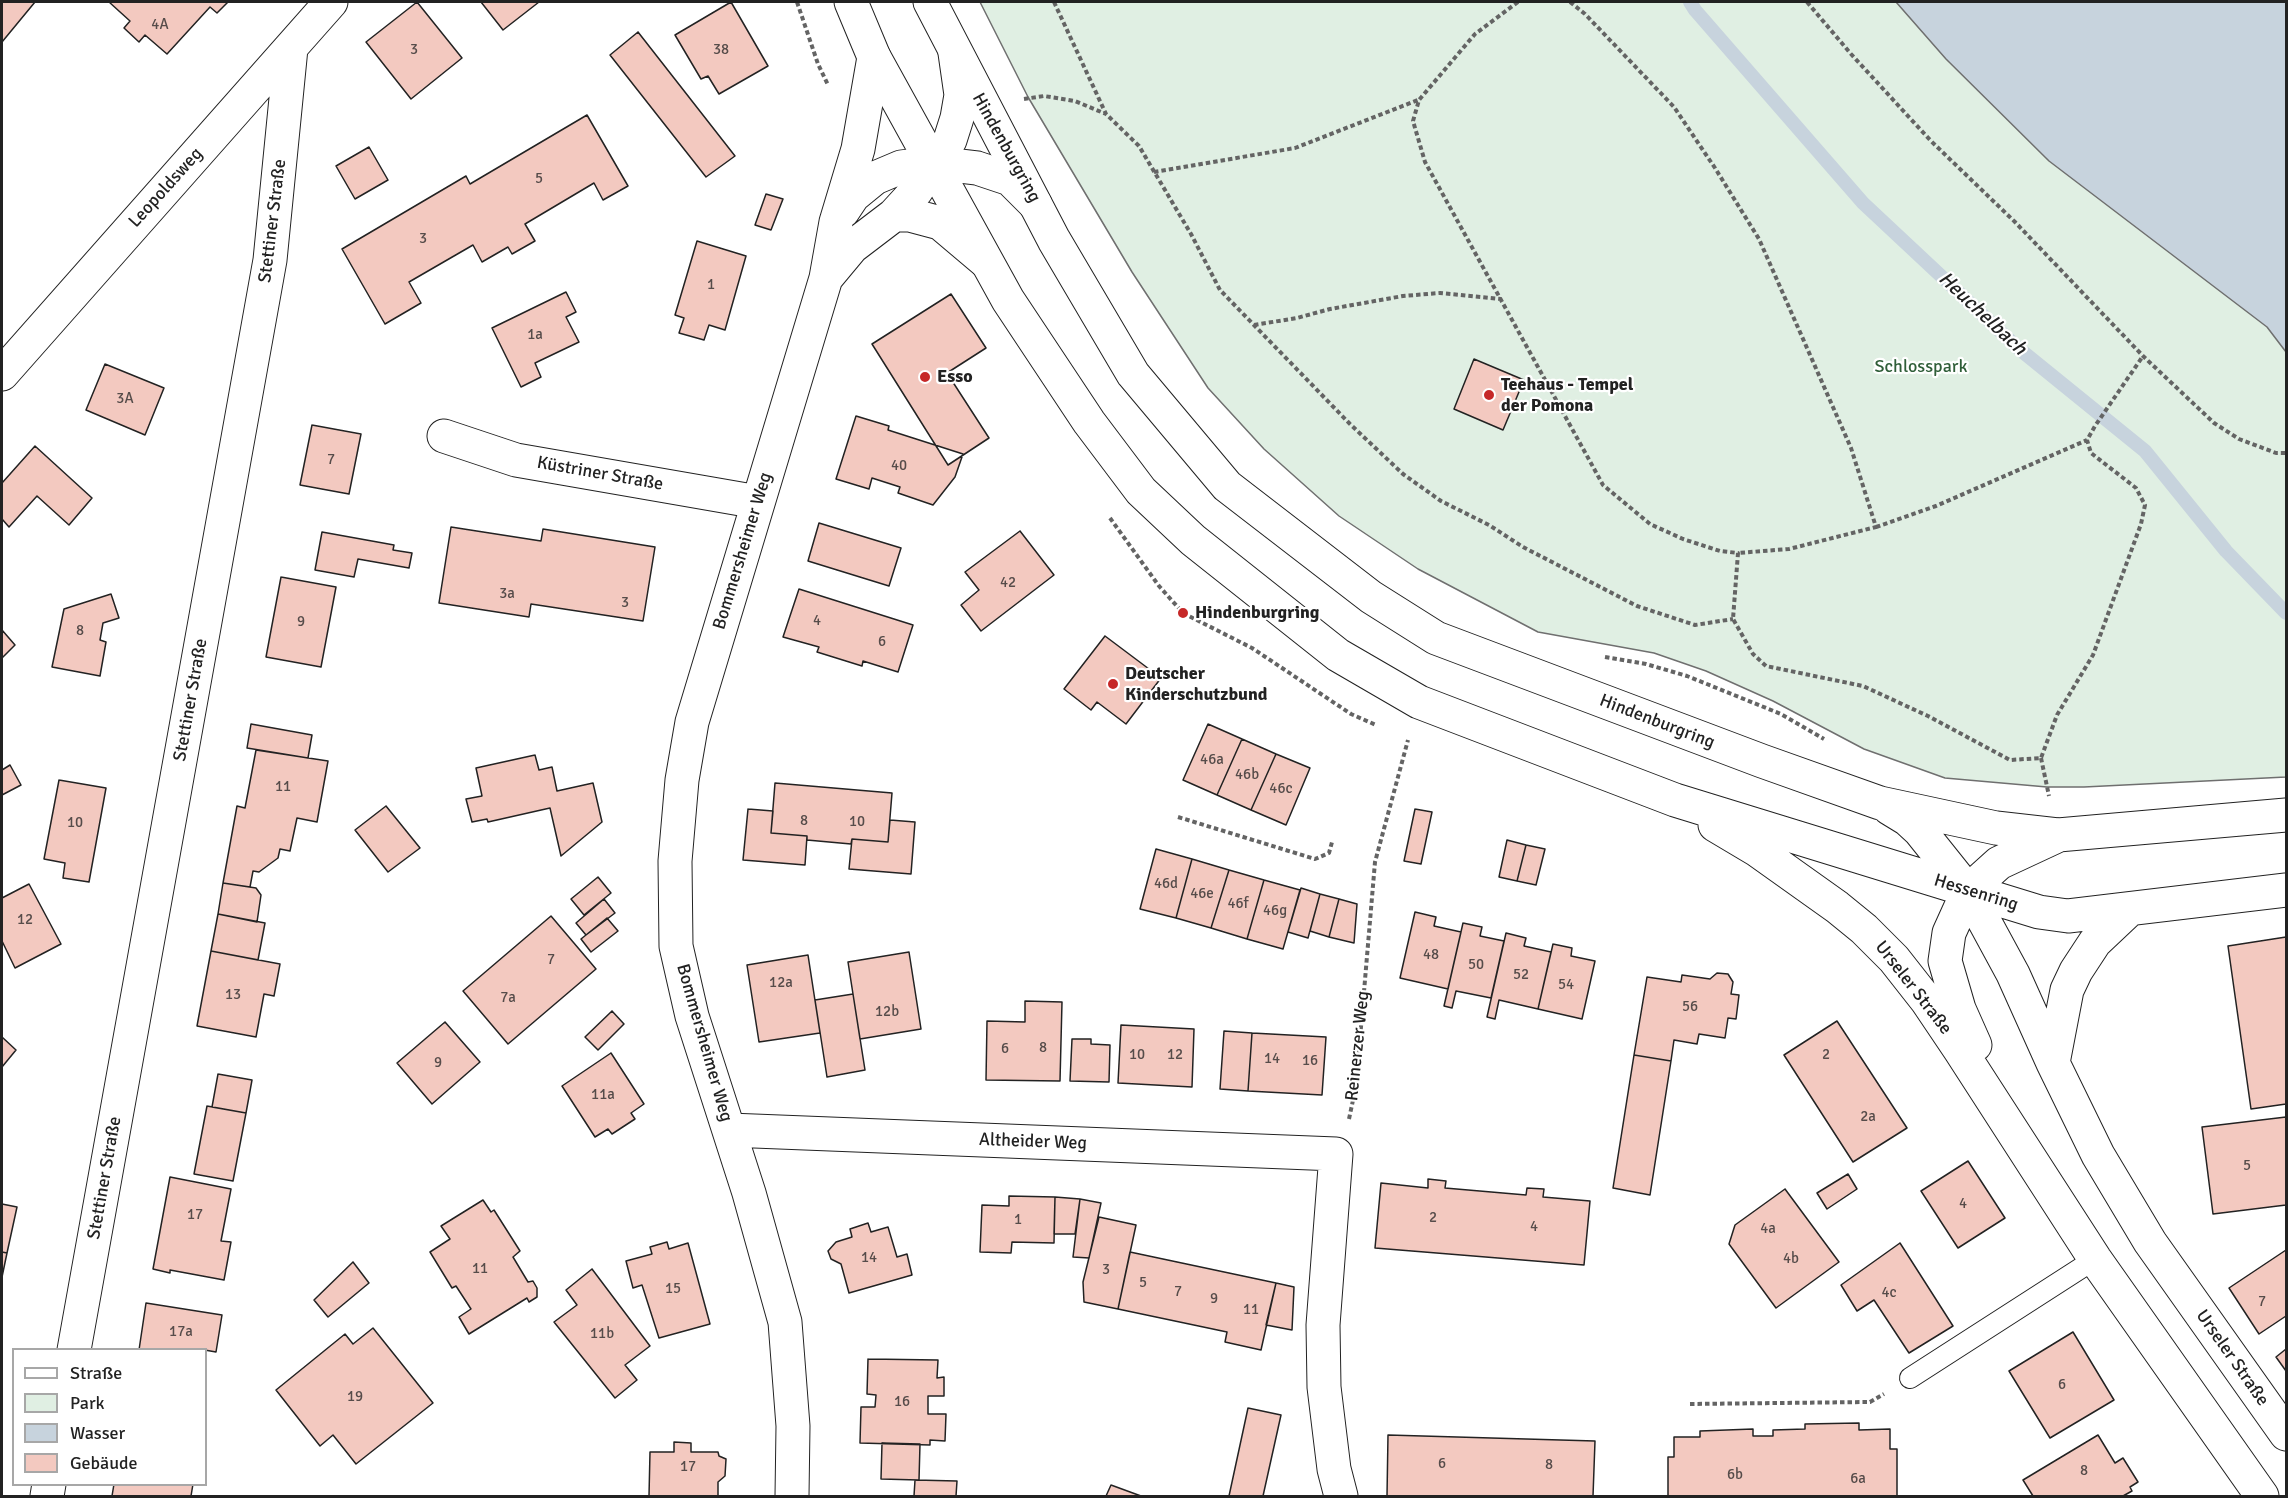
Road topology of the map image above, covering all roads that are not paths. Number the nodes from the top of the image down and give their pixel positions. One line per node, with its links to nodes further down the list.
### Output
1 (331, 2): 4 (street, Leopoldsweg)
2 (851, 2): 6 (street)
3 (930, 2): 5 (street, Hindenburgring)
4 (291, 48): 13 (street, Leopoldsweg); 27 (street, Stettiner Straße)
5 (955, 53): 7 (street, Bommersheimer Weg); 8 (street, Hindenburgring)
6 (874, 57): 7 (street); 10 (street, Bommersheimer Weg)
7 (934, 163): 8 (street, Bommersheimer Weg); 9 (street, Bommersheimer Weg); 10 (street, Bommersheimer Weg); 11 (street)
8 (1038, 208): 17 (street, Hindenburgring)
9 (894, 215): 11 (street); 12 (street, Bommersheimer Weg)
10 (836, 222): 12 (street, Bommersheimer Weg)
11 (989, 264): 16 (street)
12 (826, 278): 15 (street, Bommersheimer Weg)
13 (2, 374)
14 (444, 436): 15 (street, Küstriner Straße)
15 (758, 501): 24 (street, Bommersheimer Weg)
16 (1675, 800): 21 (street, Hessenring); 25 (street, Urseler Straße)
17 (1880, 802): 19 (street); 21 (street, Urseler Straße)
18 (2286, 815): 19 (street)
19 (2058, 835): 21 (street, Urseler Straße)
20 (2286, 890): 22 (street, Hessenring)
21 (1968, 891): 22 (street, Hessenring); 23 (street, Urseler Straße); 25 (street, Urseler Straße)
22 (2130, 909): 23 (street)
23 (2053, 1063): 29 (street, Urseler Straße)
24 (729, 1130): 30 (street, Bommersheimer Weg); 31 (street, Altheider Weg)
25 (2025, 1151): 26 (street, Urseler Straße)
26 (2095, 1259): 28 (lane); 32 (street, Urseler Straße)
27 (74, 1348)
28 (1910, 1377)
29 (2286, 1434)
30 (792, 1497)
31 (1341, 1497)
32 (2262, 1497)

